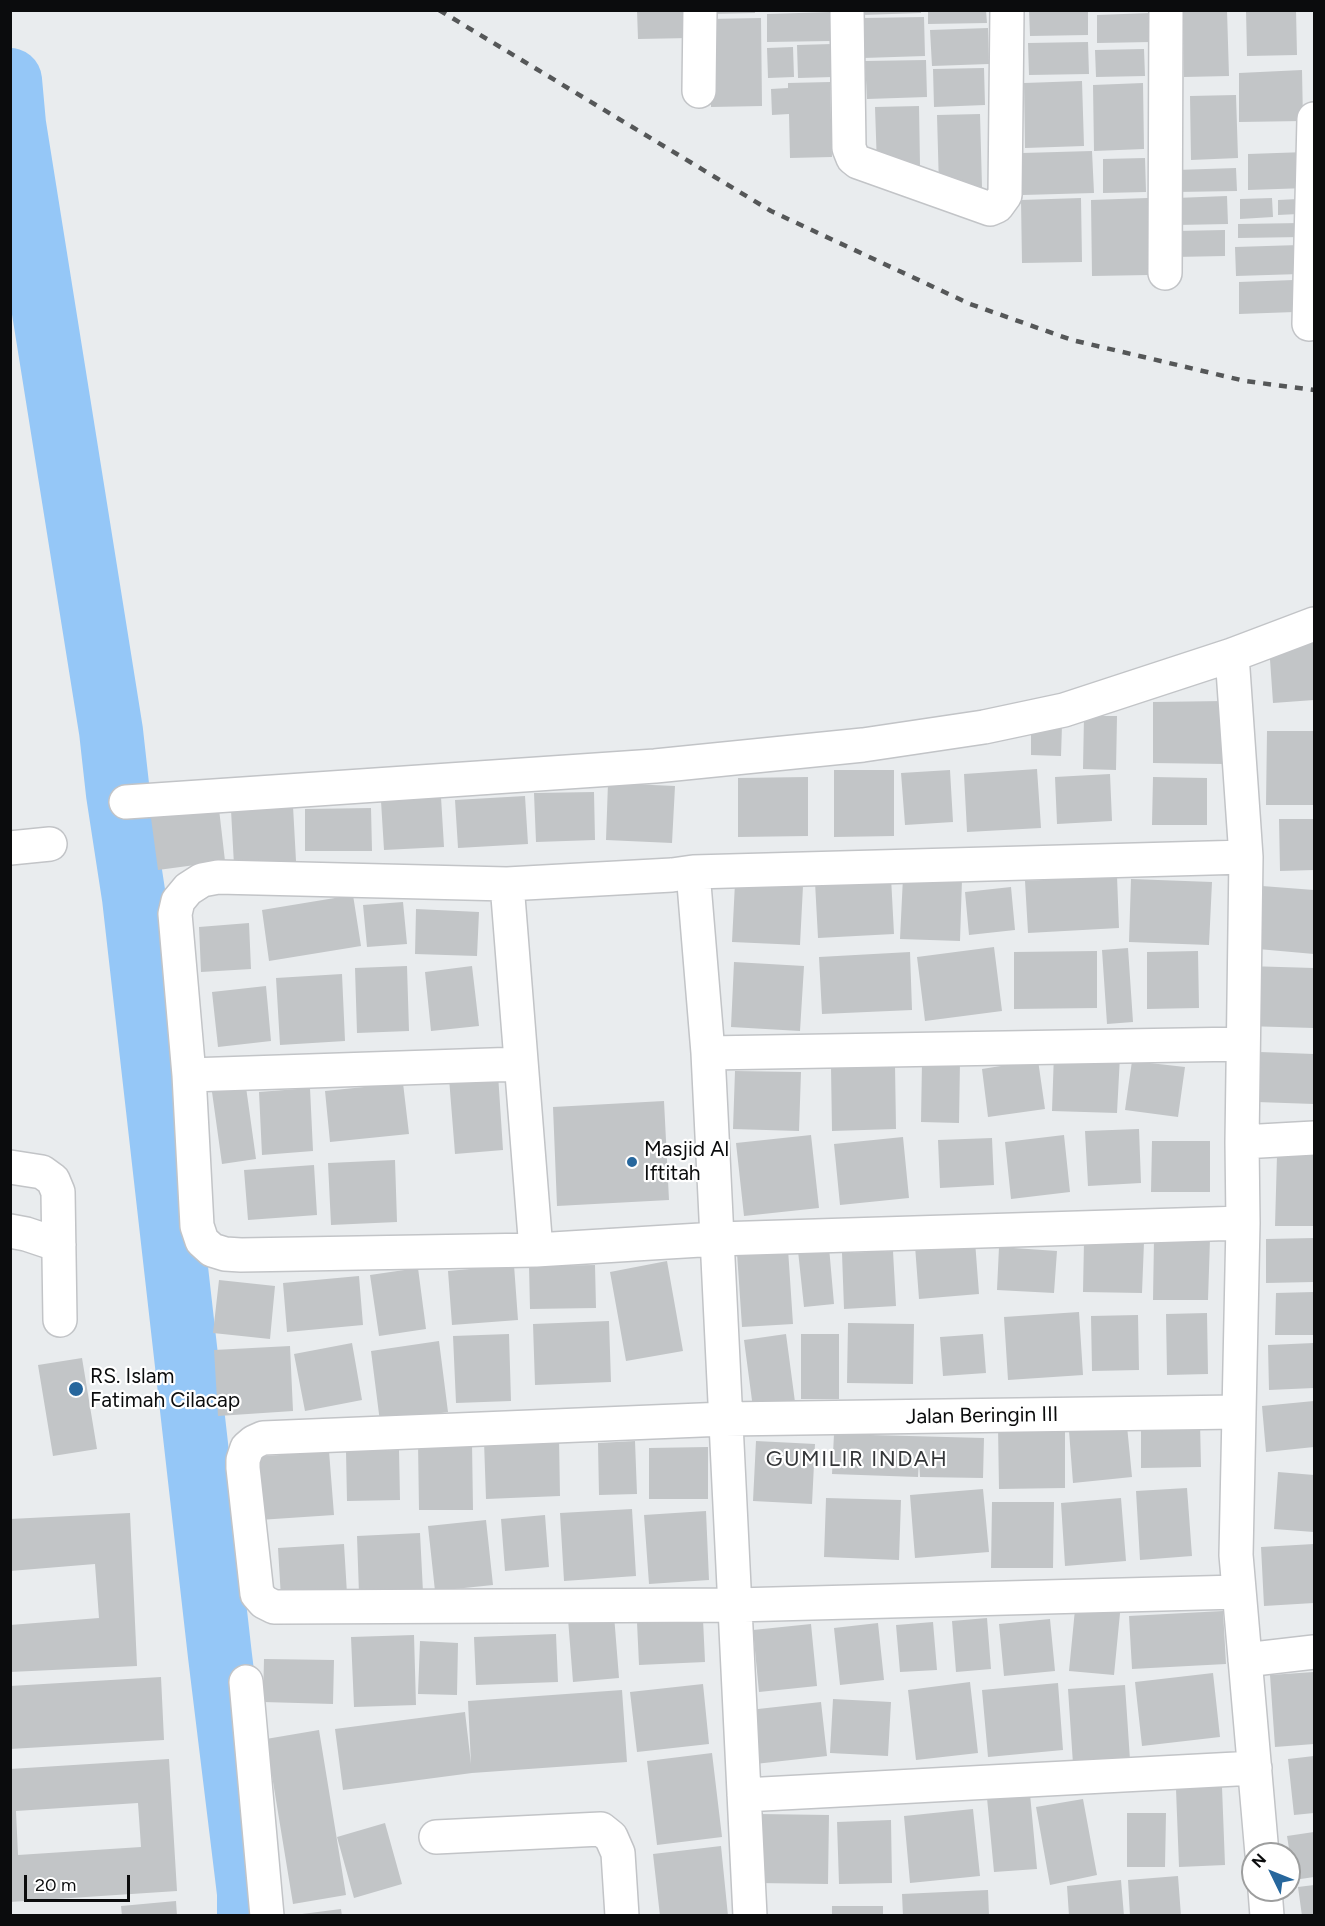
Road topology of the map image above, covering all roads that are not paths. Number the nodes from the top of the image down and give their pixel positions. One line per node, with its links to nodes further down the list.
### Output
1 (700, 10): 5 (street)
2 (847, 10): 3 (street)
3 (1007, 10)
4 (1166, 10): 7 (street)
5 (699, 91)
6 (1314, 119): 8 (street)
7 (1165, 273)
8 (1309, 324)
9 (1314, 624): 10 (street)
10 (1232, 655): 11 (street); 14 (street)
11 (126, 802)
12 (50, 844): 13 (street)
13 (10, 848)
14 (1246, 857): 15 (street); 17 (street)
15 (693, 872): 16 (street); 18 (street)
16 (507, 884): 19 (street); 20 (street)
17 (1244, 1044): 18 (street); 22 (street)
18 (708, 1053): 26 (street)
19 (521, 1064): 20 (street); 28 (street)
20 (189, 1075): 28 (street)
21 (1314, 1138): 22 (street)
22 (1242, 1142): 24 (street)
23 (10, 1167): 27 (street)
24 (1243, 1223): 26 (street); 30 (street)
25 (10, 1231): 27 (street)
26 (717, 1239): 28 (street); 31 (street)
27 (59, 1245): 29 (street)
28 (536, 1250)
29 (60, 1320)
30 (1238, 1412): 31 (street, Jalan Beringin III); 32 (street)
31 (725, 1419): 33 (street); 33 (street, Jalan Beringin III)
32 (1239, 1592): 33 (street, Jalan Beringin III); 35 (street)
33 (735, 1605): 38 (street)
34 (1314, 1652): 35 (street)
35 (1245, 1660): 37 (street)
36 (246, 1682): 41 (street)
37 (1255, 1768): 38 (street); 40 (street)
38 (744, 1795): 43 (street)
39 (436, 1837): 42 (street)
40 (1261, 1842)
41 (267, 1916)
42 (622, 1916)
43 (750, 1916)

